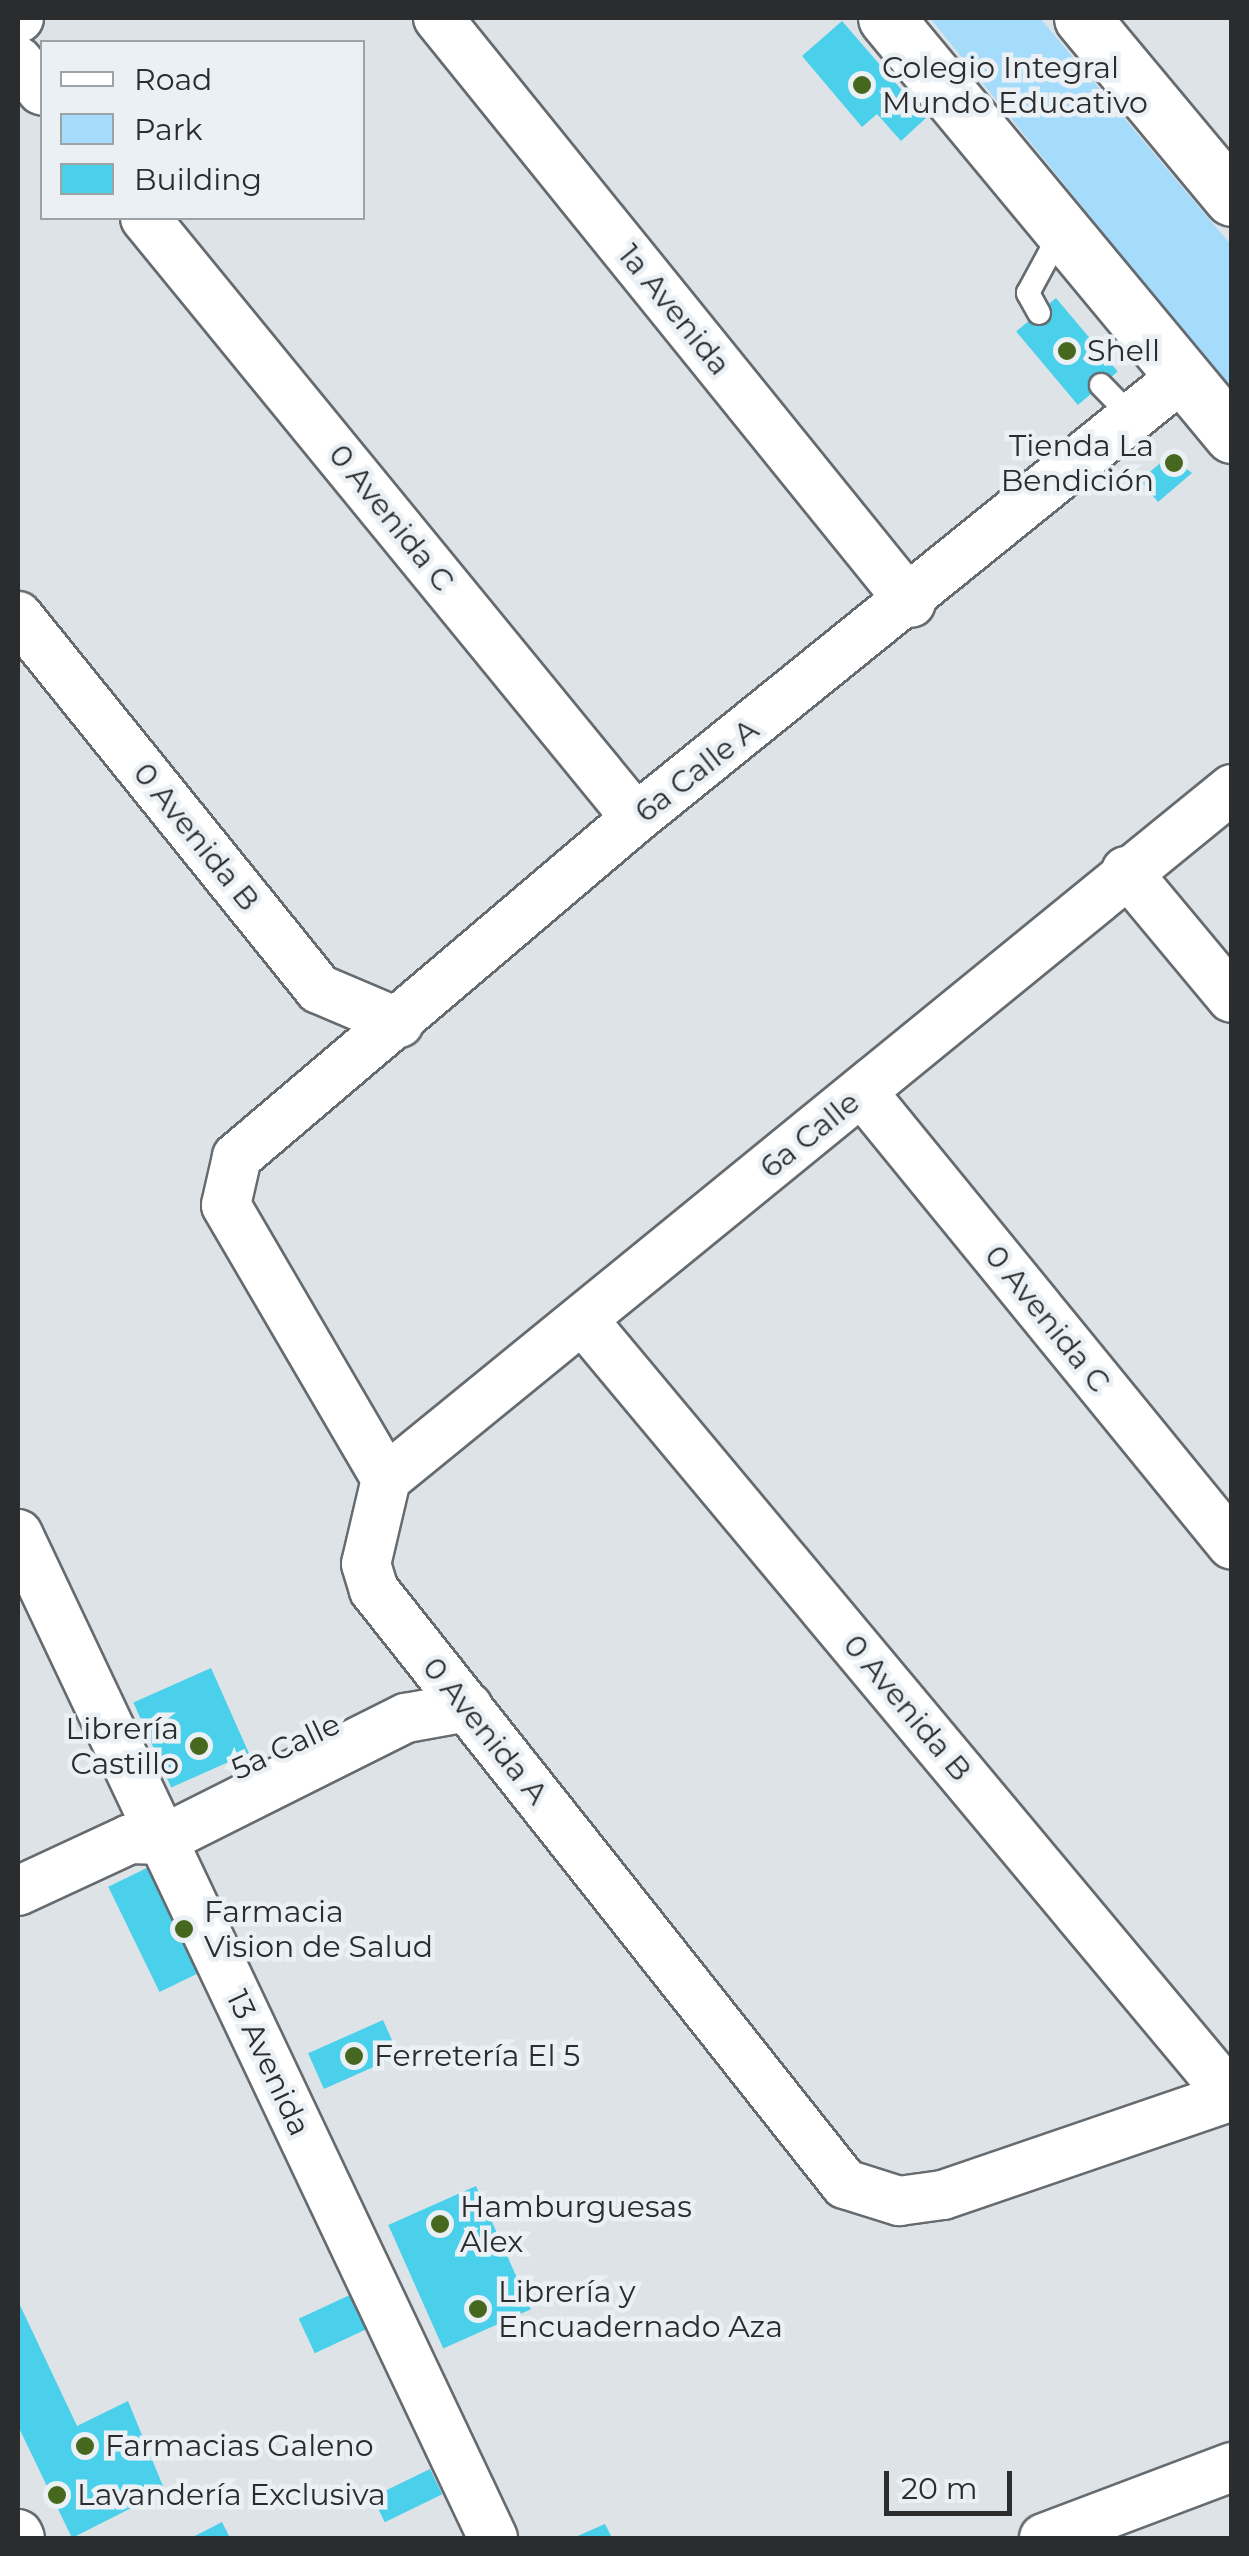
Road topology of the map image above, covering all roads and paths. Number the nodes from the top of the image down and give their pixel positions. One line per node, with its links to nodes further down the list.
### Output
1 (438, 18): 12 (street, 1a Avenida)
2 (886, 18): 8 (main road)
3 (1082, 18): 6 (main road)
4 (18, 61): 5 (street)
5 (40, 89)
6 (1232, 198)
7 (148, 220): 15 (street, 0 Avenida C)
8 (1063, 229): 9 (lane); 10 (main road)
9 (1039, 313)
10 (1184, 376): 11 (main road); 12 (street, 6a Calle A)
11 (1232, 435)
12 (911, 603): 15 (street, 6a Calle A)
13 (18, 616): 18 (street, 0 Avenida B)
14 (1232, 789): 16 (street, 6a Calle)
15 (636, 818): 18 (street, 6a Calle A)
16 (1126, 871): 17 (street); 19 (street, 6a Calle)
17 (1232, 998)
18 (399, 1023): 21 (street, 6a Calle A)
19 (862, 1093): 20 (street, 6a Calle); 23 (street, 0 Avenida C)
20 (583, 1320): 21 (street, 6a Calle); 28 (street, 0 Avenida B)
21 (386, 1479): 24 (street, 0 Avenida A)
22 (18, 1534): 26 (street, 13 Avenida)
23 (1232, 1545)
24 (410, 1636): 25 (street, 0 Avenida A); 26 (street, 5a Calle)
25 (468, 1707): 26 (street, 5a Calle); 28 (street, 0 Avenida A)
26 (147, 1830): 27 (street, 5a Calle); 30 (street, 13 Avenida)
27 (18, 1890)
28 (1232, 2096)
29 (1232, 2467): 31 (street)
30 (493, 2538)
31 (1044, 2538)

